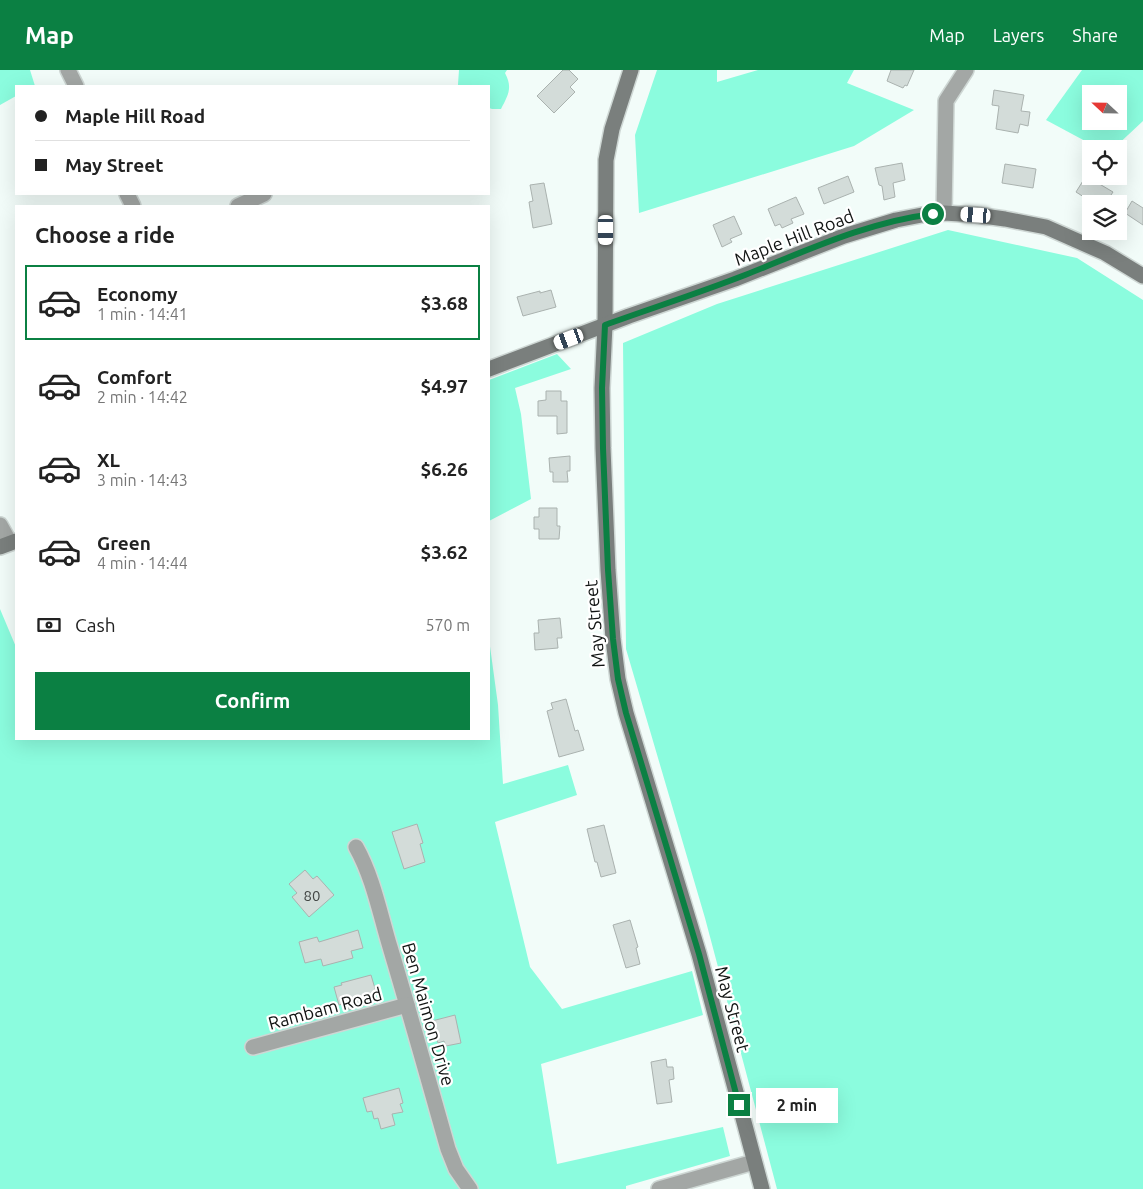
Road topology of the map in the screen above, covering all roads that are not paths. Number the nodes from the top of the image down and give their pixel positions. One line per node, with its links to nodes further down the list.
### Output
1 (68, 70): 4 (street)
2 (631, 70): 9 (street, May Street)
3 (966, 70): 7 (street)
4 (76, 85)
5 (262, 195): 6 (street)
6 (240, 205)
7 (944, 213): 8 (street, Maple Hill Road); 9 (street, Maple Hill Road)
8 (1143, 276)
9 (605, 325): 10 (street, Maple Hill Road); 16 (street, May Street)
10 (490, 368)
11 (0, 525): 12 (street)
12 (9, 544)
13 (356, 847): 14 (street, Ben Maimon Drive)
14 (407, 1005): 15 (street, Rambam Road); 17 (street, Ben Maimon Drive)
15 (253, 1047)
16 (754, 1162): 18 (street); 19 (street, May Street)
17 (470, 1189)
18 (659, 1189)
19 (762, 1189)

